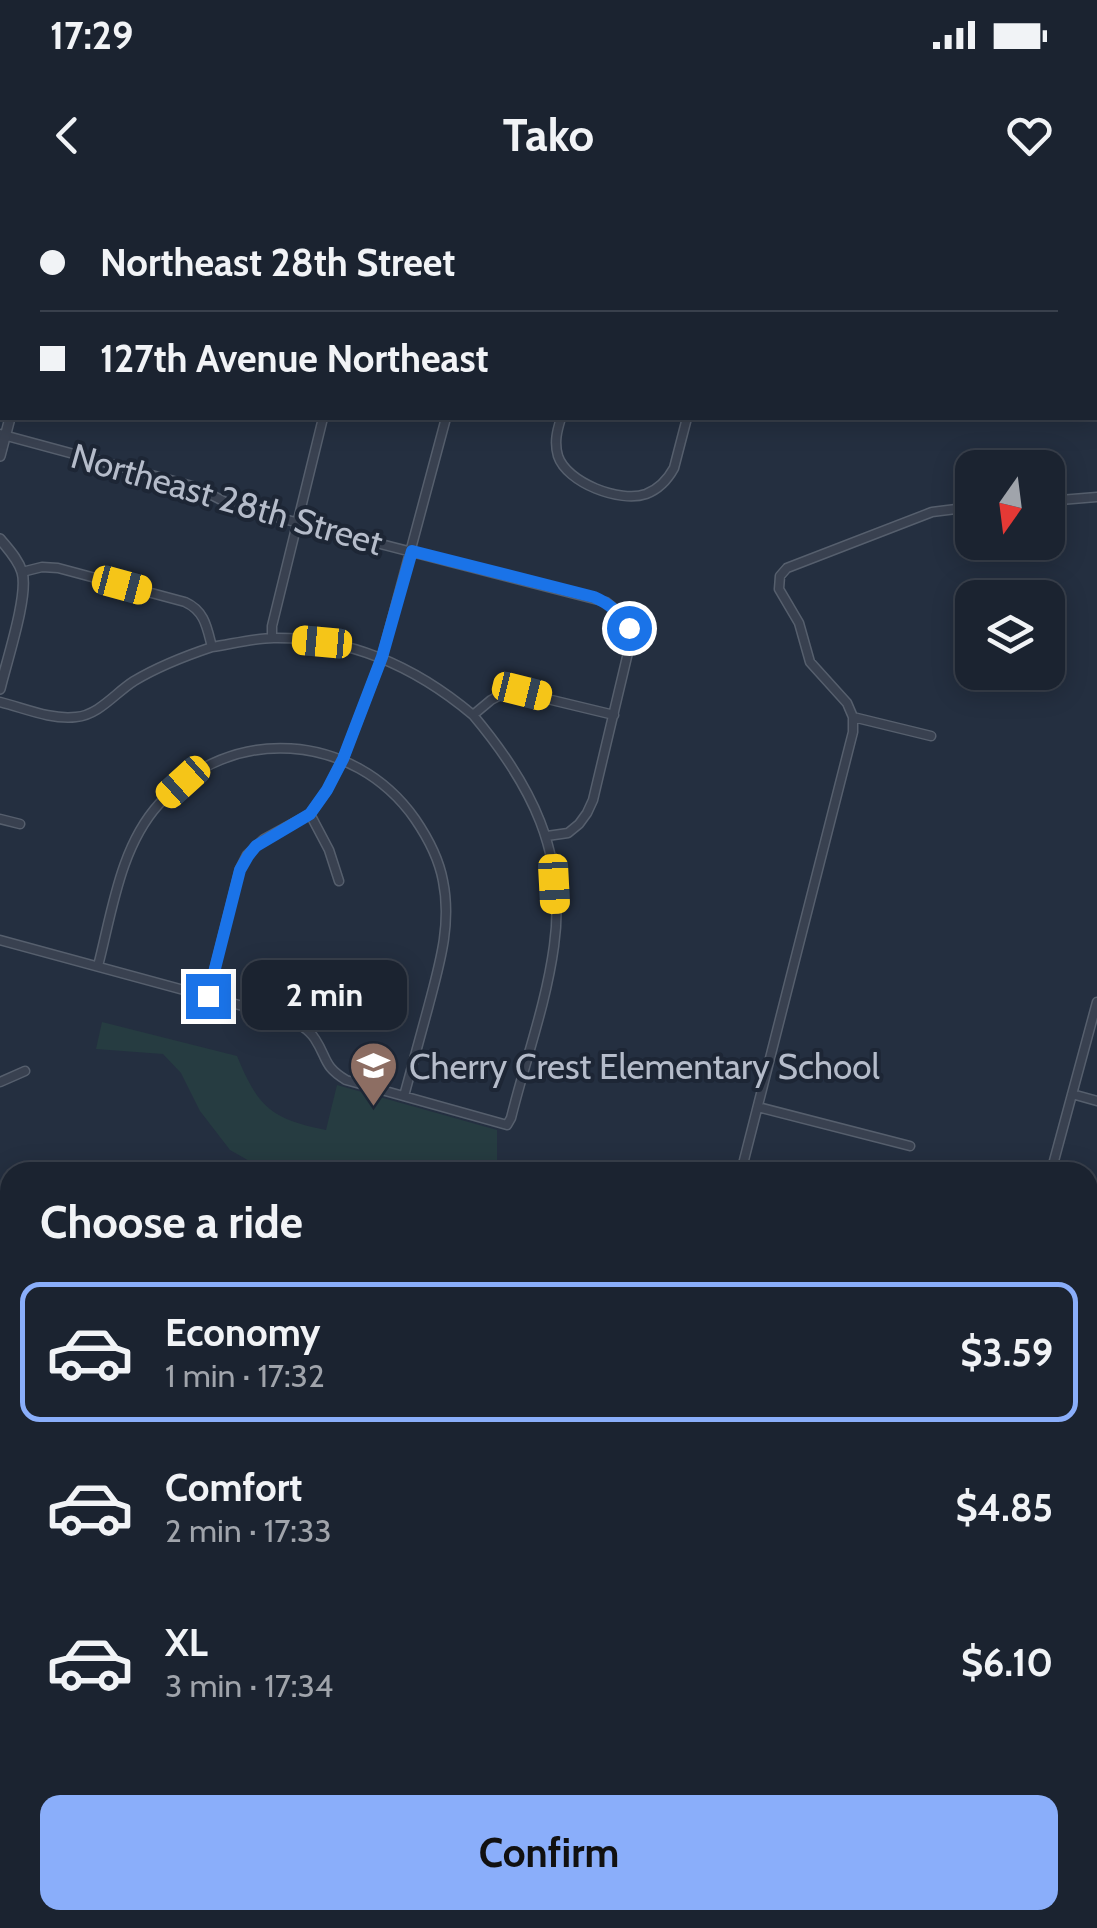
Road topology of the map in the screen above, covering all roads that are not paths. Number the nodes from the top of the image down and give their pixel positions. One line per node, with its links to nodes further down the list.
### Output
1 (322, 420): 10 (street)
2 (445, 420): 12 (street)
3 (560, 420): 4 (street)
4 (686, 420)
5 (3, 435): 6 (street); 10 (street, Northeast 28th Street)
6 (0, 456)
7 (1097, 497): 8 (street)
8 (1065, 500)
9 (955, 509): 21 (street)
10 (297, 521): 12 (street, Northeast 28th Street); 14 (street)
11 (0, 539): 13 (street)
12 (412, 551): 16 (street); 20 (street, Northeast 28th Street)
13 (22, 572): 15 (street); 17 (street)
14 (272, 638): 15 (street); 16 (street)
15 (212, 648): 18 (street)
16 (382, 657): 19 (street); 23 (street)
17 (0, 689)
18 (0, 702)
19 (473, 715): 20 (street); 27 (street)
20 (614, 715): 27 (street)
21 (853, 716): 22 (street); 38 (street)
22 (930, 736)
23 (343, 759): 24 (street); 30 (street); 36 (street)
24 (310, 814): 28 (street); 31 (street)
25 (0, 819): 26 (street)
26 (20, 824)
27 (547, 836): 36 (street)
28 (339, 881)
29 (0, 940): 30 (street)
30 (98, 966): 31 (street)
31 (208, 996): 36 (street)
32 (1097, 1002): 35 (street)
33 (26, 1072): 34 (street)
34 (0, 1082)
35 (1072, 1094): 37 (street); 41 (street)
36 (404, 1096)
37 (1097, 1102)
38 (758, 1107): 39 (street); 40 (street)
39 (910, 1146)
40 (743, 1162)
41 (1055, 1162)

